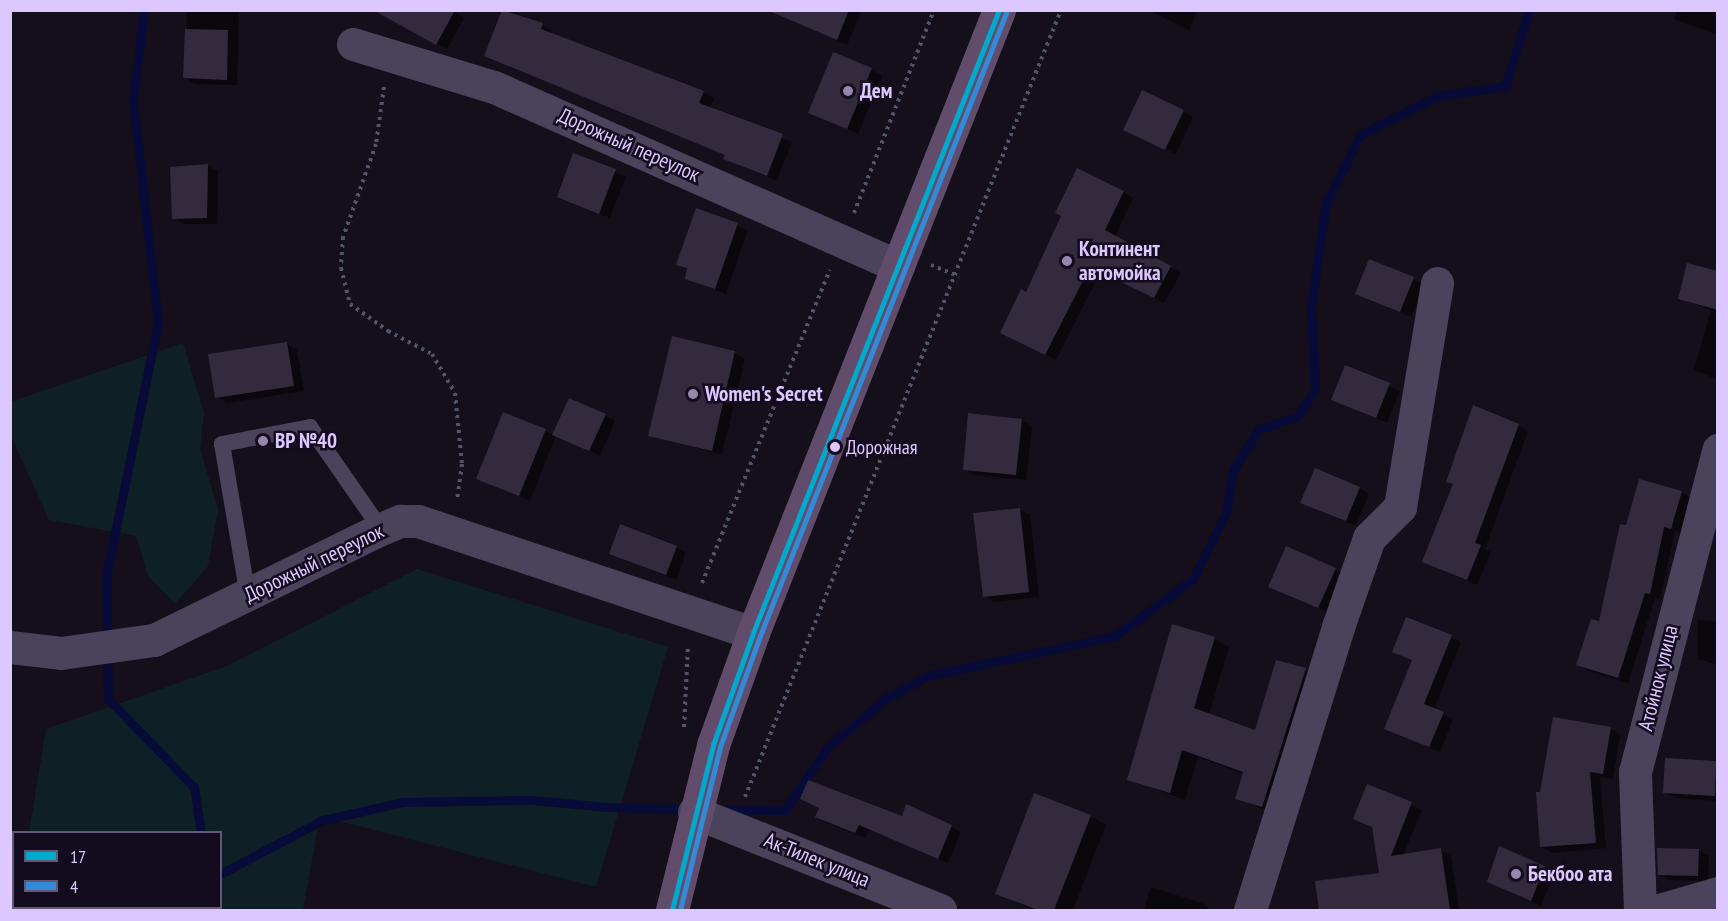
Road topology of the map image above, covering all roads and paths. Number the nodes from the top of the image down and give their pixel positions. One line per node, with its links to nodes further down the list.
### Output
1 (934, 10): 6 (path)
2 (999, 10): 7 (main road)
3 (1061, 10): 18 (path)
4 (353, 44): 5 (street, Дорожный переулок)
5 (389, 55): 6 (street, Дорожный переулок); 11 (path)
6 (843, 241): 7 (street, Дорожный переулок); 13 (path)
7 (898, 266): 14 (main road)
8 (1437, 283): 22 (street)
9 (1718, 450): 23 (street, Атойнок улица)
10 (381, 529): 11 (street, Дорожный переулок); 12 (street, Дорожный переулок); 12 (lane)
11 (453, 533): 13 (street, Дорожный переулок)
12 (249, 596): 15 (street, Дорожный переулок)
13 (690, 612): 14 (street, Дорожный переулок); 16 (path)
14 (753, 633): 17 (main road)
15 (10, 647)
16 (683, 736)
17 (694, 812): 18 (street, Ак-Тилек улица); 20 (main road)
18 (735, 826): 21 (street, Ак-Тилек улица)
19 (1718, 893): 24 (street)
20 (672, 910)
21 (939, 910)
22 (1250, 910)
23 (1641, 910)
24 (1659, 910)

